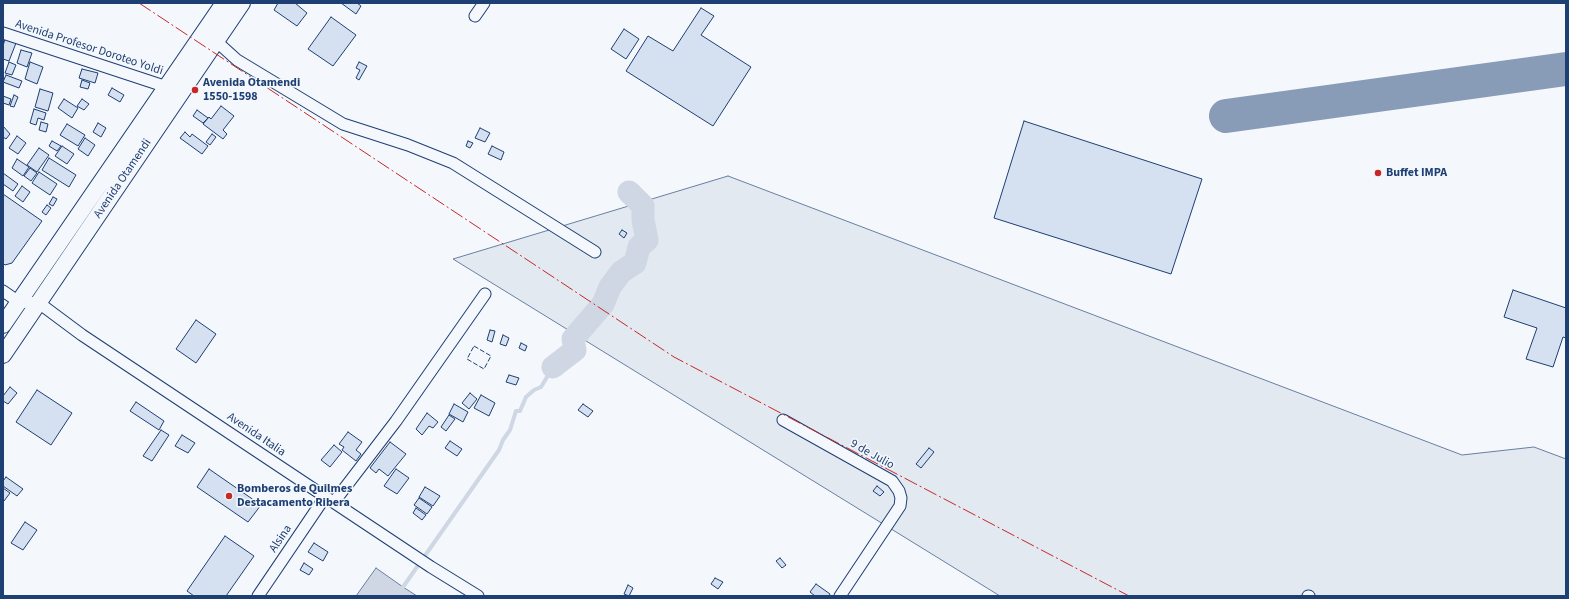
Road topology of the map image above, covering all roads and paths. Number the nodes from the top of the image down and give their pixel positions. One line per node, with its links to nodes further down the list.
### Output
1 (224, 3): 7 (main road, Avenida Otamendi)
2 (242, 3): 6 (main road, Avenida Otamendi)
3 (484, 3): 4 (street)
4 (475, 16)
5 (3, 33): 8 (street, Avenida Profesor Doroteo Yoldi)
6 (216, 41): 7 (main road, Avenida Otamendi); 9 (street)
7 (183, 77): 8 (main road, Avenida Otamendi)
8 (167, 95): 12 (main road, Avenida Otamendi); 13 (main road, Avenida Otamendi)
9 (595, 252)
10 (3, 291): 12 (street)
11 (485, 294): 17 (street, Alsina)
12 (19, 302): 13 (street); 14 (main road, Avenida Otamendi)
13 (39, 303): 15 (main road, Avenida Otamendi); 17 (street, Avenida Italia)
14 (3, 325)
15 (3, 355)
16 (784, 420): 20 (street, 9 de Julio)
17 (330, 499): 18 (street, Alsina); 19 (street, Avenida Italia)
18 (258, 596)
19 (478, 596)
20 (840, 596)

